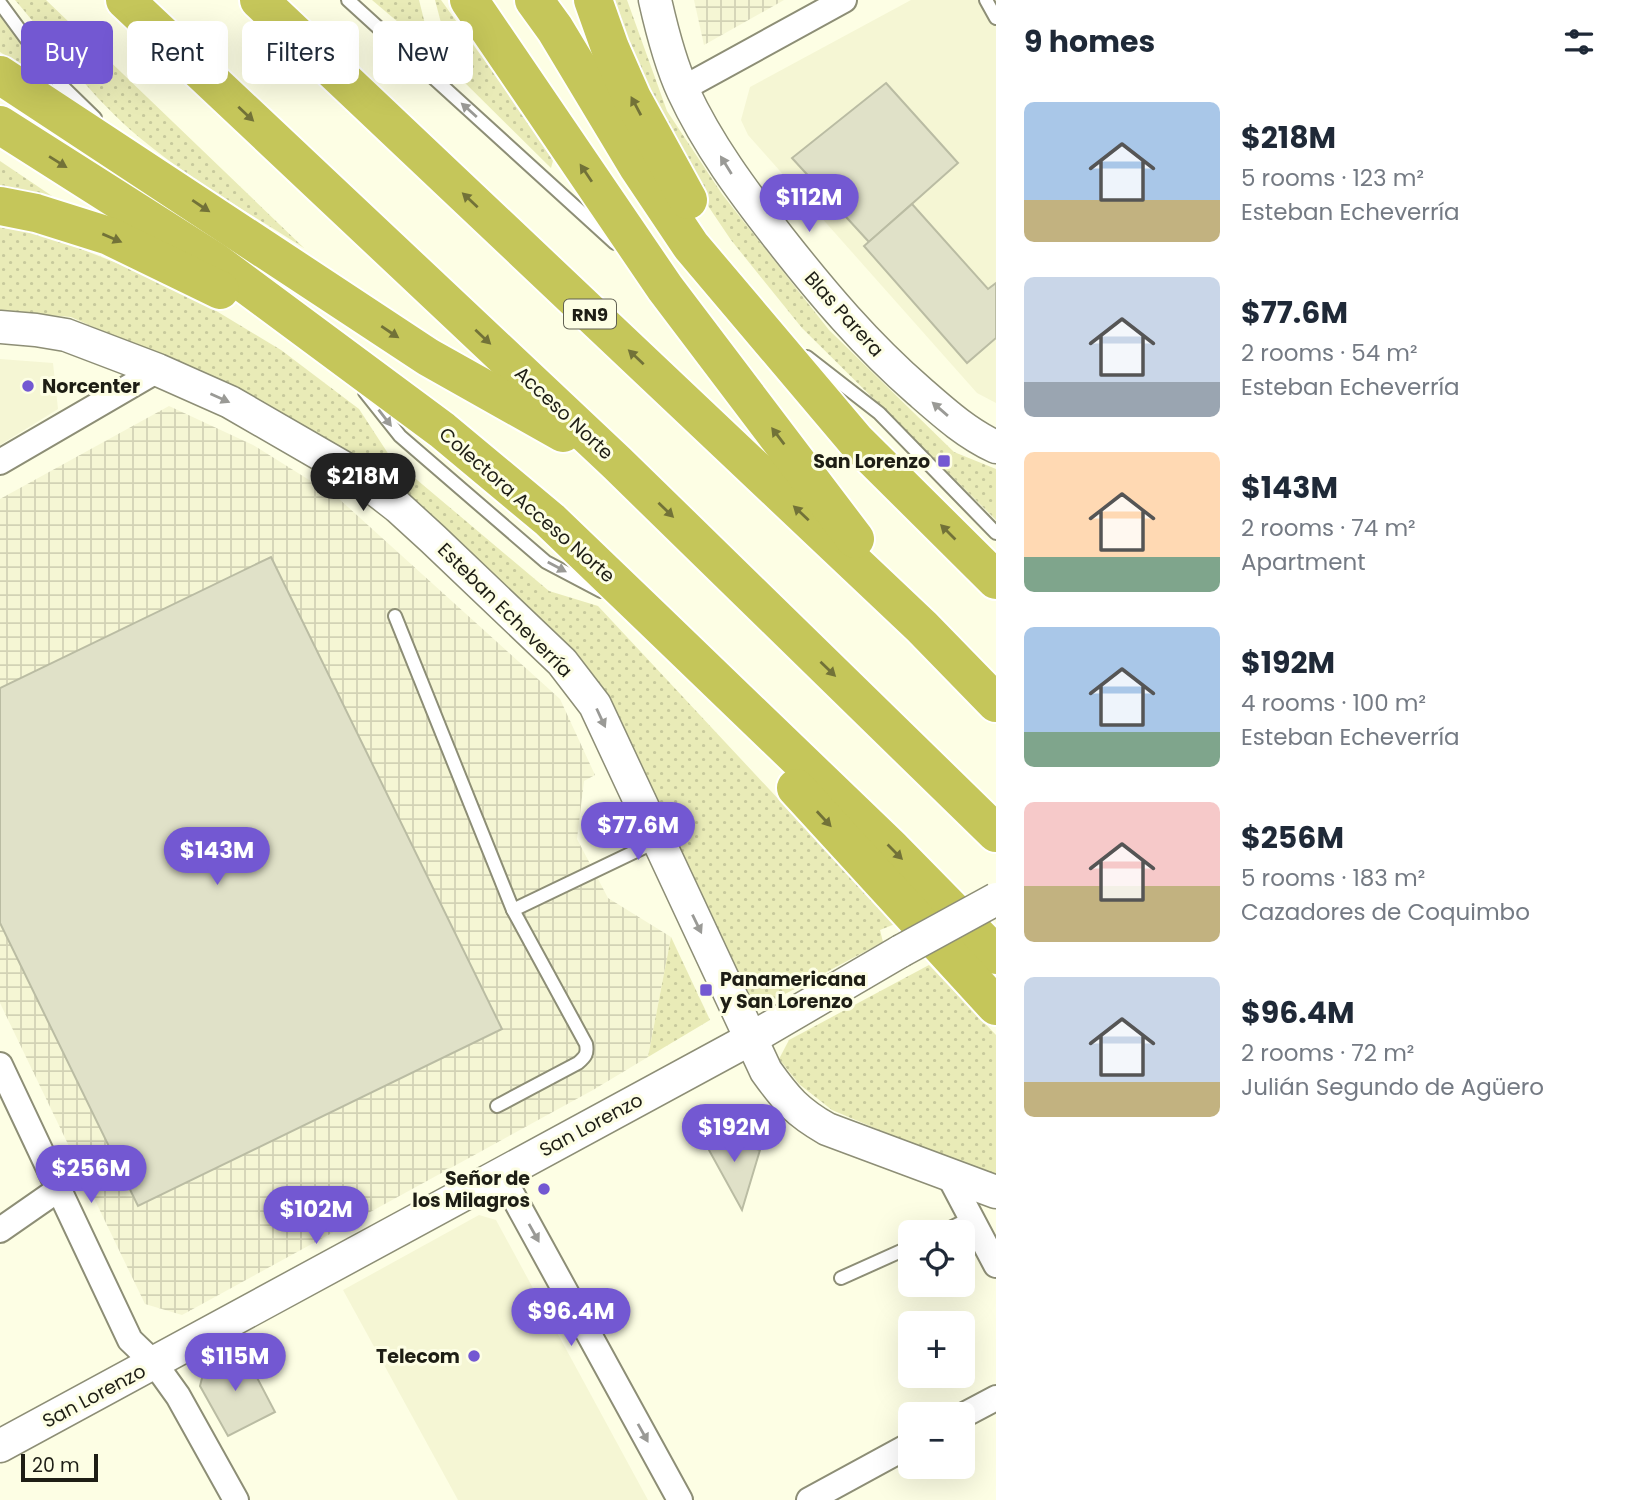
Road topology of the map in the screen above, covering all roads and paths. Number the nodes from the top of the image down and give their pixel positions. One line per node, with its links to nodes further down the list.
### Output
1 (125, 0): 24 (highway, Acceso Norte, one-way to 24)
2 (259, 0): 29 (highway, RN9, one-way to 2)
3 (348, 0): 17 (lane, one-way to 3)
4 (469, 0): 17 (highway, one-way to 4)
5 (534, 0): 18 (highway)
6 (593, 0): 18 (highway, one-way to 6)
7 (655, 0): 13 (street, Blas Parera)
8 (844, 0): 13 (street)
9 (986, 0): 11 (lane)
10 (0, 3): 15 (lane)
11 (996, 18)
12 (0, 75): 15 (highway)
13 (682, 89): 22 (street, Blas Parera, one-way to 13)
14 (0, 125): 20 (highway, Colectora Acceso Norte, one-way to 20)
15 (153, 174): 24 (highway, one-way to 24)
16 (0, 206): 20 (highway, one-way to 20)
17 (664, 288): 29 (highway, one-way to 17)
18 (752, 316): 25 (lane); 26 (highway, one-way to 18)
19 (0, 327): 21 (street, Esteban Echeverría)
20 (328, 345): 28 (highway, Colectora Acceso Norte, one-way to 28)
21 (158, 370): 23 (street); 32 (street, Esteban Echeverría, one-way to 32)
22 (992, 441)
23 (0, 462)
24 (617, 463): 31 (highway, Acceso Norte, one-way to 31)
25 (996, 533)
26 (996, 580)
27 (395, 616): 34 (lane)
28 (652, 618): 35 (highway, Colectora Acceso Norte, one-way to 35); 36 (highway, one-way to 36)
29 (922, 628): 30 (highway, RN9)
30 (996, 703)
31 (996, 833)
32 (657, 841): 34 (lane); 37 (street, Esteban Echeverría, one-way to 37)
33 (996, 899): 37 (street, San Lorenzo, bridge)
34 (513, 909): 39 (lane)
35 (996, 955)
36 (996, 1006)
37 (752, 1038): 40 (street, San Lorenzo); 41 (street, Esteban Echeverría)
38 (0, 1065): 42 (street)
39 (497, 1106)
40 (501, 1174): 49 (street, San Lorenzo); 55 (street, one-way to 55)
41 (948, 1174): 43 (street, Esteban Echeverría); 44 (street)
42 (59, 1189): 45 (street); 49 (street)
43 (996, 1192)
44 (971, 1219): 47 (street)
45 (0, 1230)
46 (898, 1252): 48 (lane)
47 (996, 1265)
48 (841, 1278)
49 (155, 1364): 52 (street, San Lorenzo); 54 (street)
50 (996, 1398): 51 (street)
51 (975, 1409)
52 (0, 1446)
53 (898, 1452): 56 (street)
54 (236, 1500)
55 (681, 1500)
56 (809, 1500)

